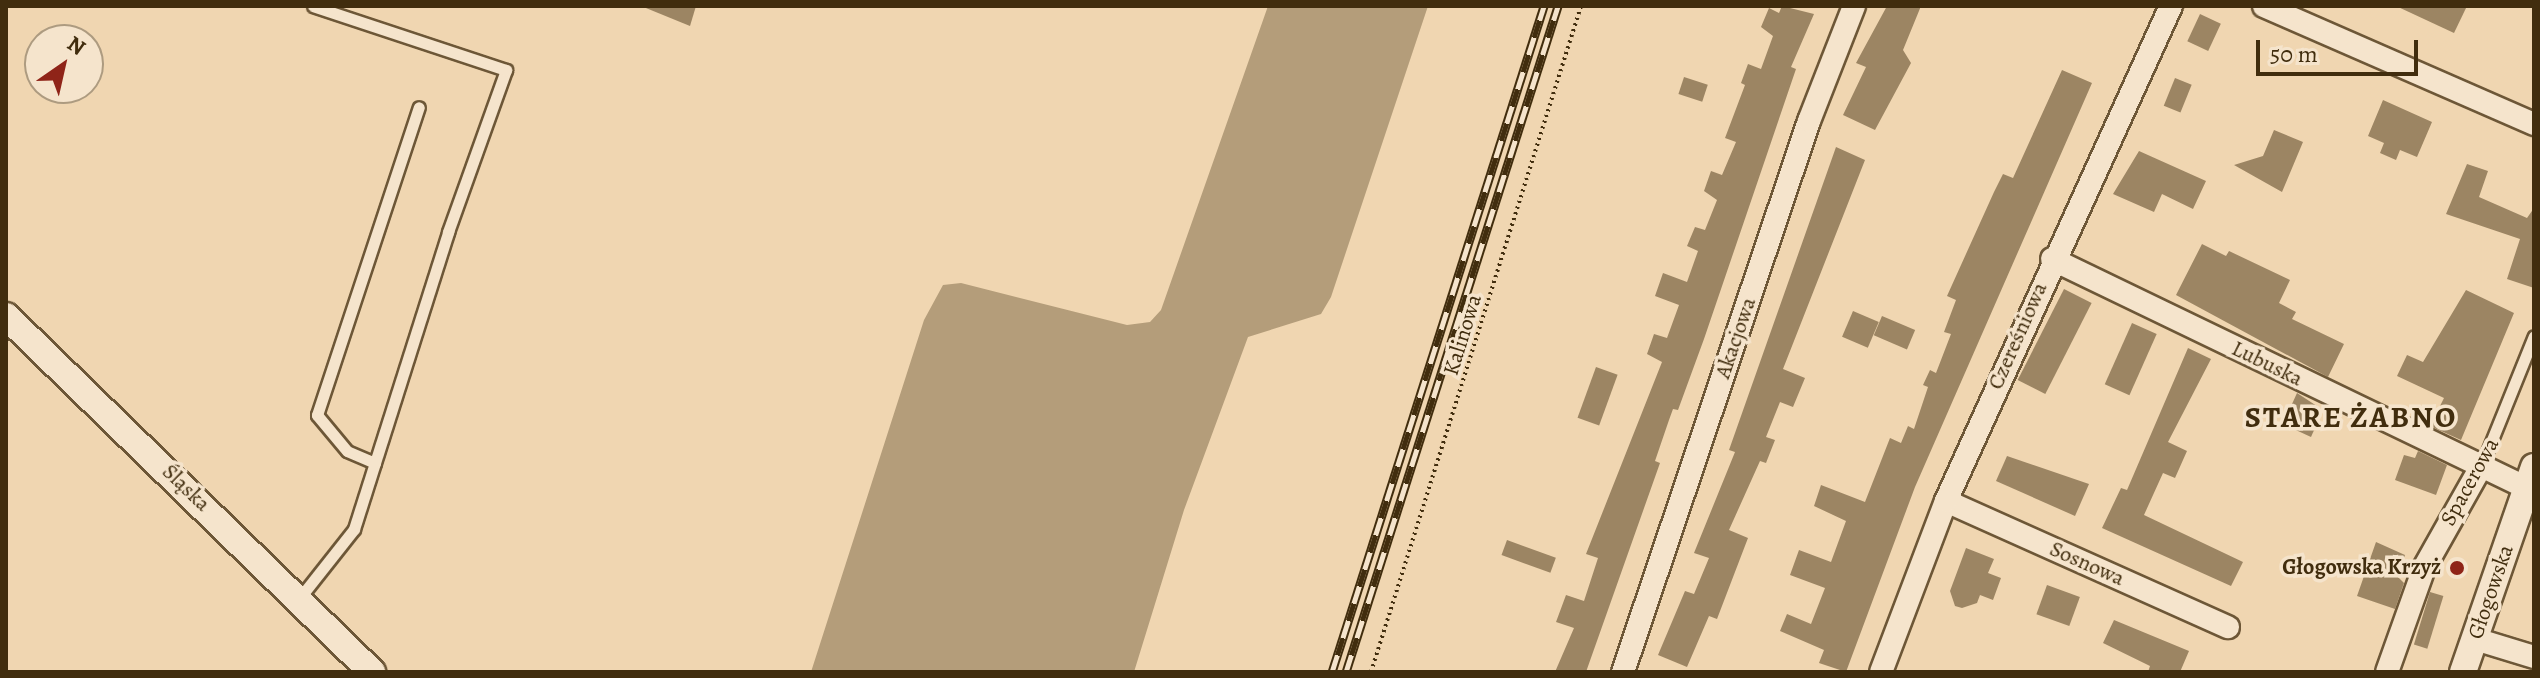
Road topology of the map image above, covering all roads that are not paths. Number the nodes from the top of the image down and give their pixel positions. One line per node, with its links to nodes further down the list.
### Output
1 (313, 6): 10 (lane)
2 (1854, 6): 19 (street, Akacjowa)
3 (2171, 6): 7 (street, Czereśniowa)
4 (2264, 6): 6 (street)
5 (419, 107): 10 (lane)
6 (2534, 124)
7 (2052, 259): 11 (street, Lubuska); 13 (street, Czereśniowa)
8 (6, 316): 14 (street, Śląska)
9 (2534, 336): 11 (lane, Spacerowa)
10 (375, 463): 14 (lane)
11 (2481, 467): 12 (street, Lubuska); 21 (street, Spacerowa)
12 (2530, 478): 16 (street, Głogowska)
13 (1946, 501): 15 (street, Sosnowa); 20 (street, Czereśniowa)
14 (298, 601): 18 (street, Śląska)
15 (2228, 627)
16 (2475, 639): 17 (street); 22 (street, Głogowska)
17 (2534, 657)
18 (363, 669)
19 (1623, 672)
20 (1881, 672)
21 (2387, 672)
22 (2463, 672)

